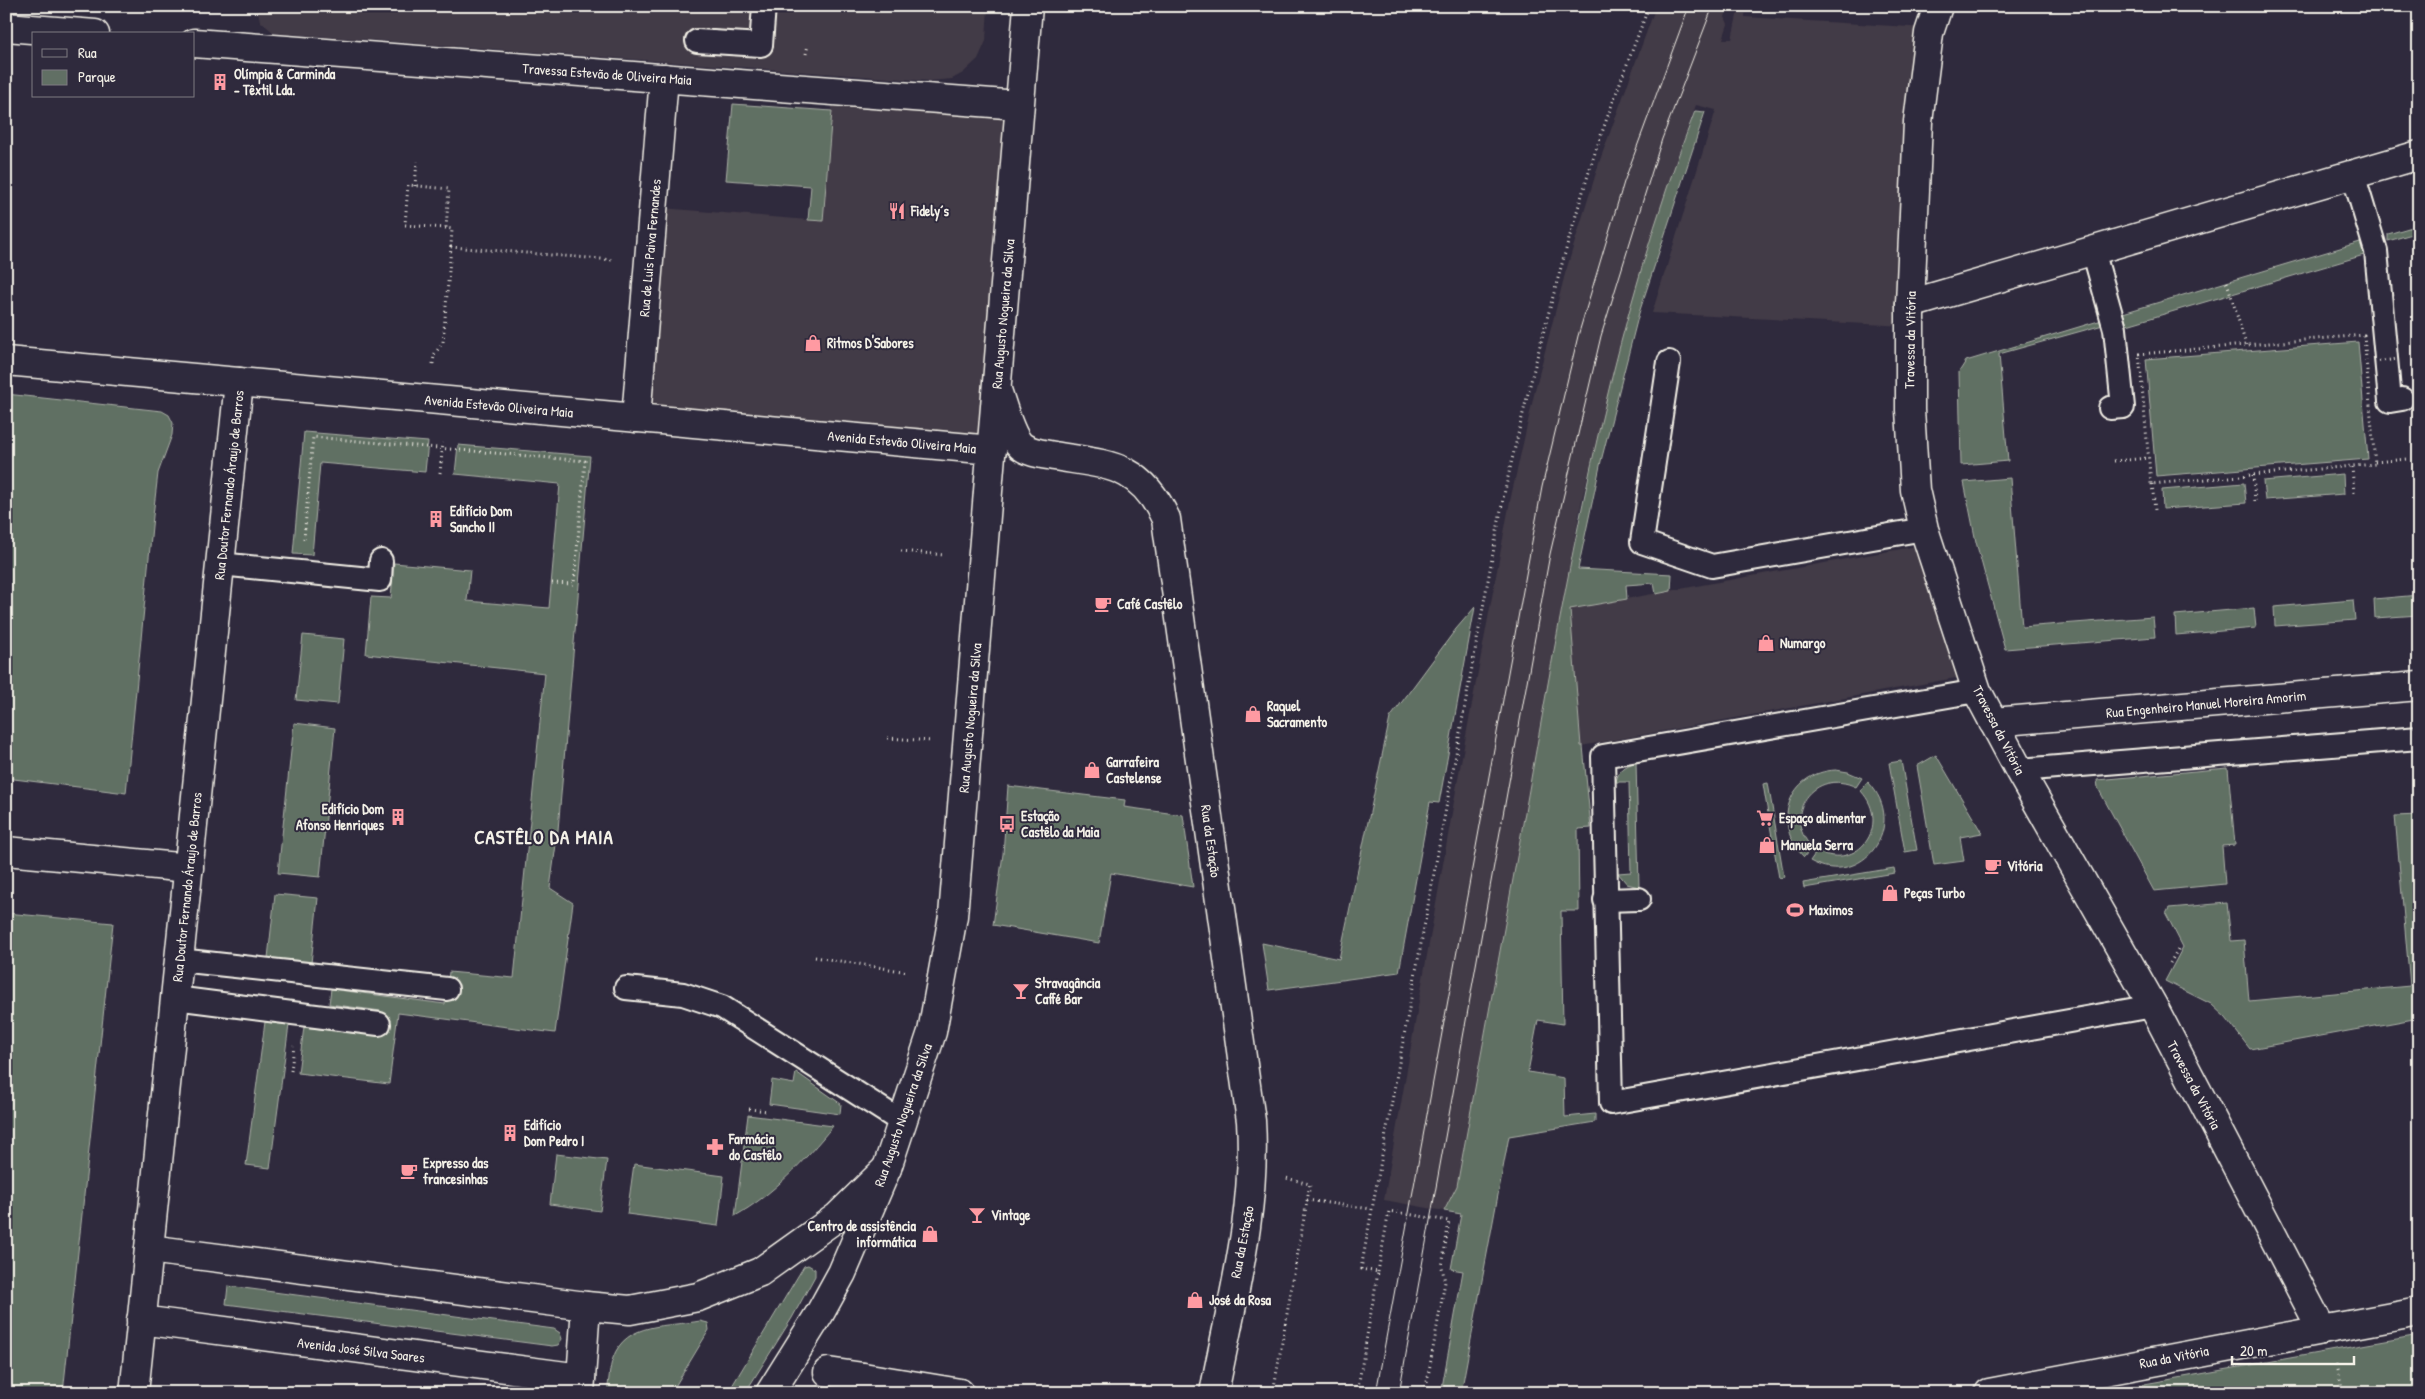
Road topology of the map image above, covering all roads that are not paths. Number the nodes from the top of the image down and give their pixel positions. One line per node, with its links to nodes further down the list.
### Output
1 (764, 6): 6 (lane)
2 (1028, 6): 9 (street, Rua Augusto Nogueira da Silva)
3 (1938, 6): 13 (street, Travessa da Vitória)
4 (6, 27): 5 (street)
5 (70, 32)
6 (697, 41)
7 (195, 42): 8 (street, Travessa Estevão de Oliveira Maia)
8 (664, 78): 9 (street, Travessa Estevão de Oliveira Maia); 20 (street, Rua de Luis Paiva Fernandes)
9 (1019, 105): 17 (street, Rua Augusto Nogueira da Silva)
10 (2419, 154): 11 (street)
11 (2353, 174): 12 (street); 18 (lane)
12 (2092, 250): 13 (street); 19 (lane)
13 (1910, 304): 22 (street, Travessa da Vitória)
14 (6, 361): 16 (street, Avenida Estevão Oliveira Maia)
15 (1669, 362): 22 (lane)
16 (239, 382): 20 (street, Avenida Estevão Oliveira Maia); 24 (street, Rua Doutor Fernando Áraujo de Barros)
17 (997, 390): 21 (street, Rua Augusto Nogueira da Silva); 52 (street, Rua da Estação)
18 (2402, 399)
19 (2110, 408)
20 (636, 418): 21 (street, Avenida Estevão Oliveira Maia)
21 (992, 450): 40 (street, Rua Augusto Nogueira da Silva)
22 (1924, 529): 26 (street, Travessa da Vitória)
23 (381, 561): 24 (lane)
24 (220, 564): 31 (street, Rua Doutor Fernando Áraujo de Barros)
25 (2419, 686): 27 (street, Rua Engenheiro Manuel Moreira Amorim)
26 (1977, 691): 27 (street, Travessa da Vitória); 33 (lane)
27 (1992, 722): 29 (street, Travessa da Vitória)
28 (2419, 738): 29 (lane)
29 (2018, 770): 38 (street, Travessa da Vitória)
30 (6, 851): 31 (street)
31 (189, 868): 34 (street, Rua Doutor Fernando Áraujo de Barros)
32 (1640, 899): 33 (lane)
33 (1605, 900): 38 (lane)
34 (179, 960): 36 (lane); 37 (street, Rua Doutor Fernando Áraujo de Barros)
35 (626, 988): 40 (lane)
36 (447, 989)
37 (175, 998): 39 (lane); 42 (street, Rua Doutor Fernando Áraujo de Barros)
38 (2152, 1006): 46 (street, Travessa da Vitória)
39 (379, 1024)
40 (902, 1122): 41 (street, Rua Augusto Nogueira da Silva)
41 (887, 1168): 43 (street); 50 (street, Rua Augusto Nogueira da Silva)
42 (149, 1249): 43 (street); 45 (street, Rua Doutor Fernando Áraujo de Barros)
43 (586, 1306): 48 (street, Avenida José Silva Soares)
44 (2419, 1312): 46 (street, Rua da Vitória)
45 (141, 1320): 48 (street, Avenida José Silva Soares); 49 (street, Rua Doutor Fernando Áraujo de Barros)
46 (2322, 1330): 53 (street, Rua da Vitória)
47 (828, 1372): 51 (street)
48 (581, 1385)
49 (134, 1393)
50 (770, 1393)
51 (960, 1393)
52 (1214, 1393)
53 (1989, 1393)

